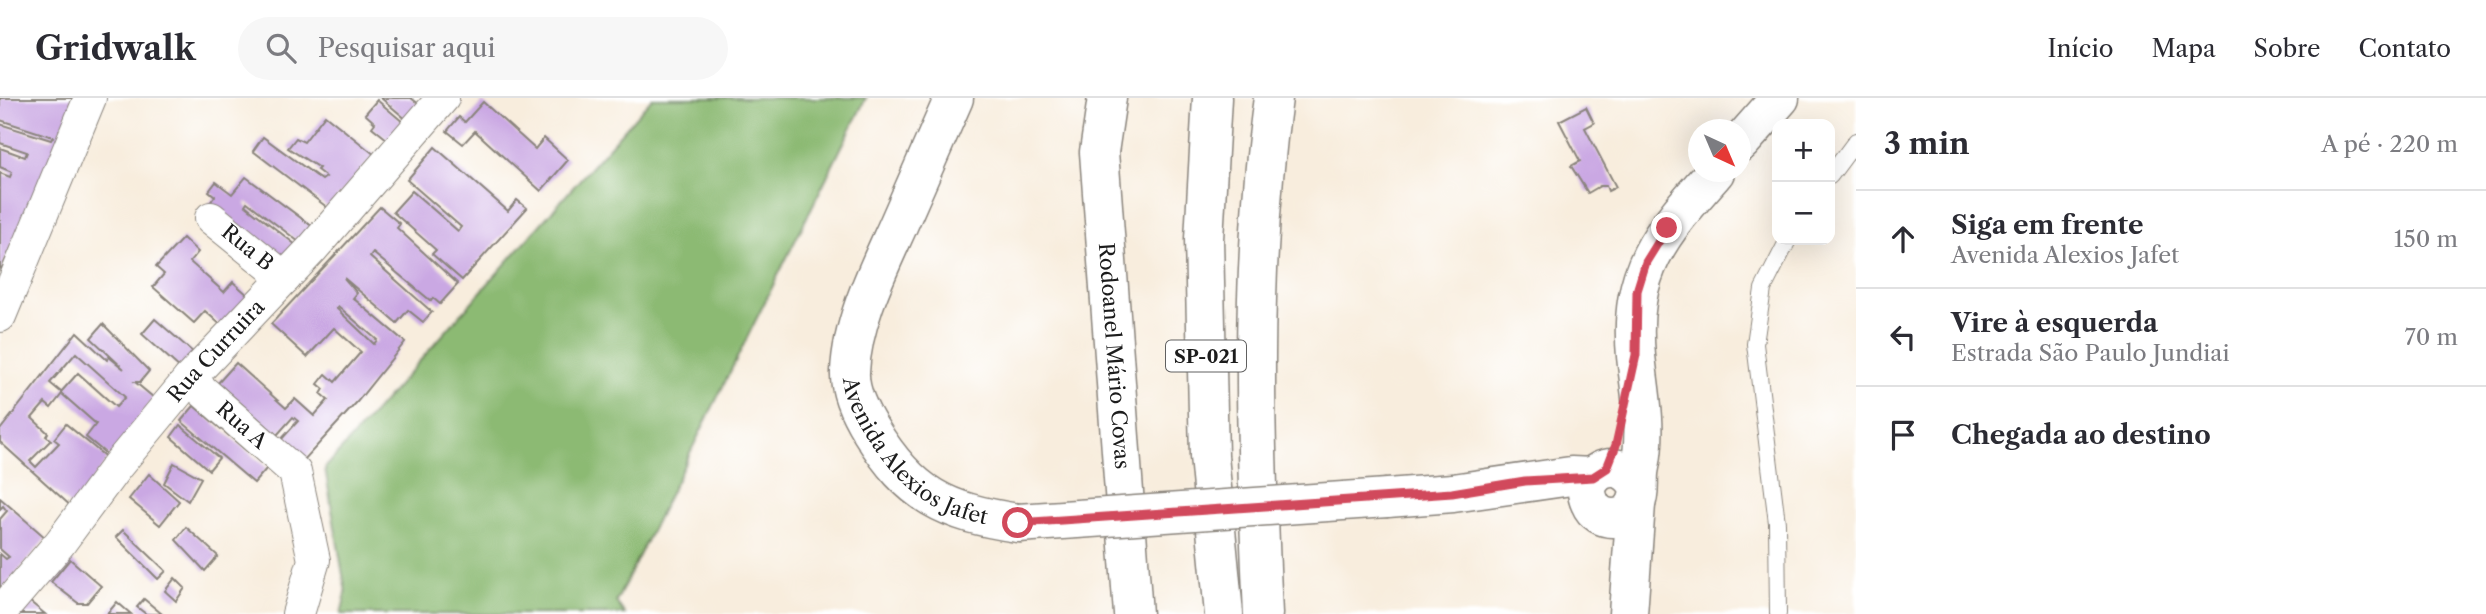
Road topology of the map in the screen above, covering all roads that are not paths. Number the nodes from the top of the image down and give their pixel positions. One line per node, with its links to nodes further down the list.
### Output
1 (90, 98): 17 (street)
2 (443, 98): 16 (street, Rua Curruira)
3 (954, 98): 19 (main road, Avenida Alexios Jafet, bridge)
4 (1097, 98): 11 (main road)
5 (1107, 98): 11 (main road, Rodoanel Mário Covas)
6 (1212, 98): 23 (main road, SP-021)
7 (1272, 98): 24 (main road)
8 (1780, 98): 9 (main road)
9 (1751, 131)
10 (1856, 141): 12 (lane)
11 (1099, 152): 22 (main road, Rodoanel Mário Covas)
12 (1835, 169)
13 (1706, 182): 19 (main road)
14 (211, 218): 16 (street, Rua B)
15 (1785, 245): 27 (lane)
16 (285, 278): 18 (street, Rua Curruira)
17 (0, 316)
18 (189, 379): 20 (street, Rua Curruira); 21 (street, Rua A)
19 (1611, 493): 25 (main road); 26 (main road)
20 (0, 613)
21 (298, 614)
22 (1133, 614)
23 (1224, 614)
24 (1263, 614)
25 (1612, 614)
26 (1628, 614)
27 (1778, 614)

